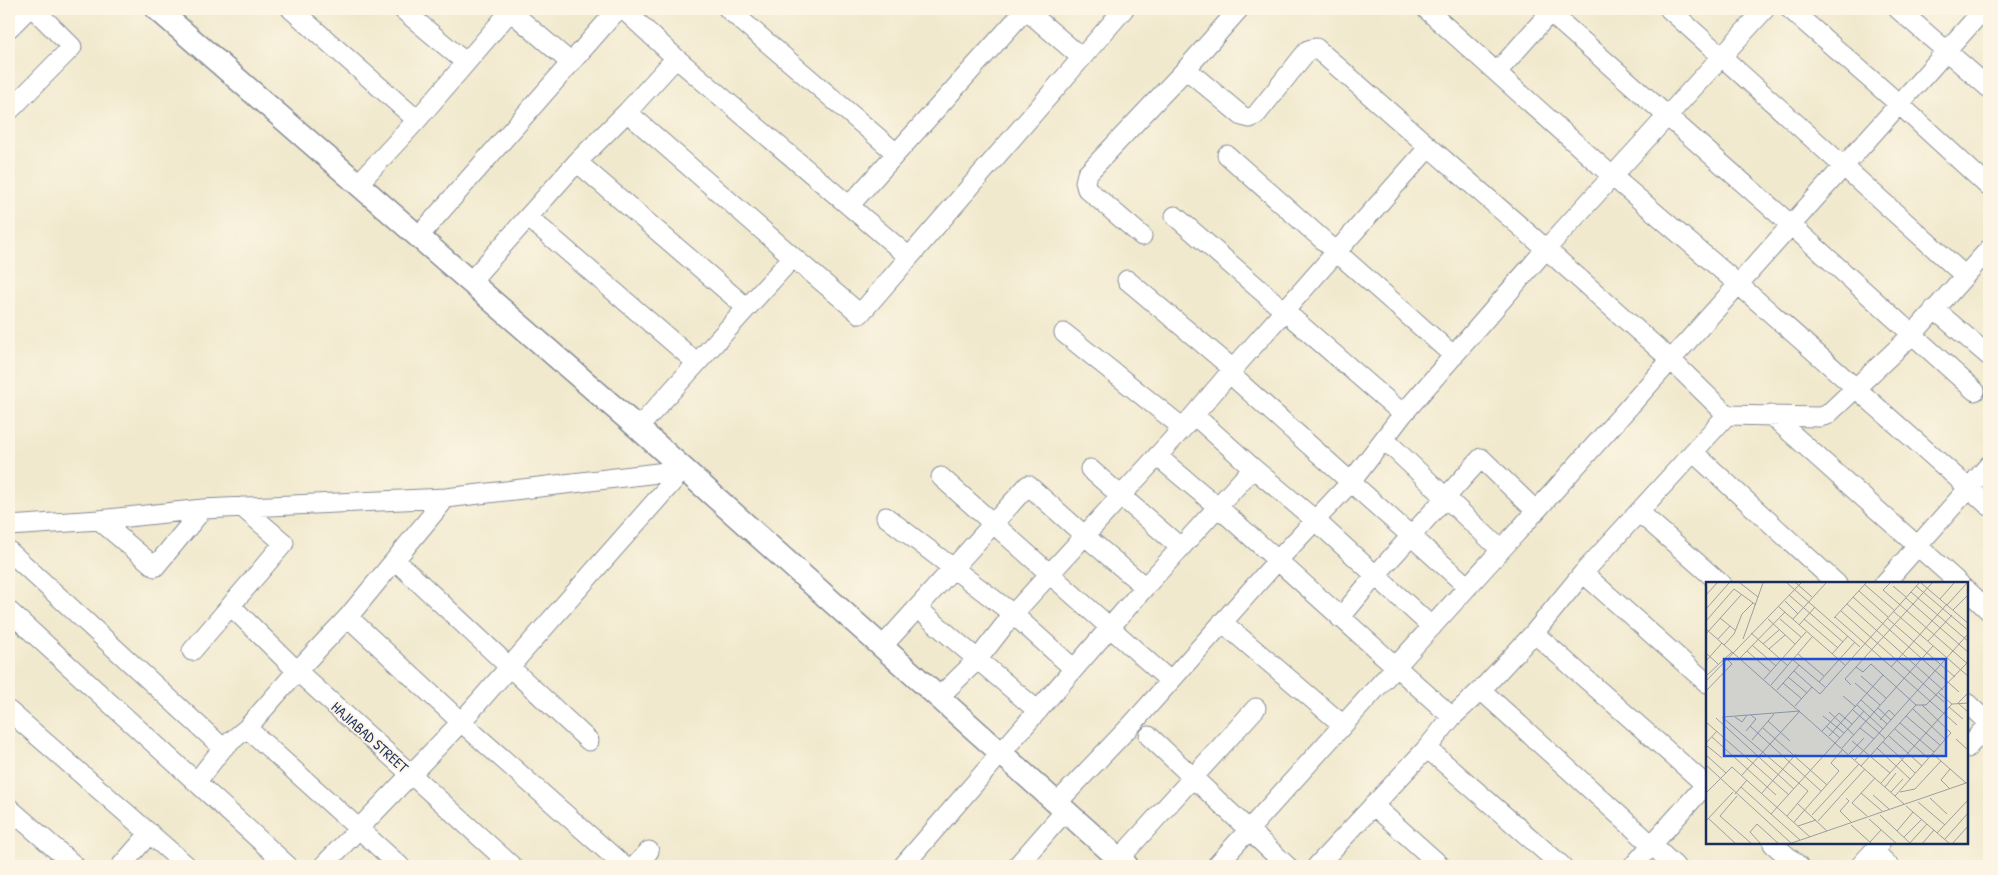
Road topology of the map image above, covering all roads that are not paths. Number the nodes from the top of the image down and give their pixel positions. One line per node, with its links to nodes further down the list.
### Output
1 (28, 9): 20 (street)
2 (34, 9): 31 (street)
3 (157, 9): 41 (street)
4 (291, 9): 34 (street)
5 (402, 9): 25 (street)
6 (510, 9): 25 (street); 26 (street)
7 (618, 9): 26 (street)
8 (623, 9): 23 (street)
9 (728, 9): 36 (street)
10 (1026, 9): 24 (street); 36 (street)
11 (1124, 9): 24 (street)
12 (1239, 9): 27 (street)
13 (1426, 9): 28 (street)
14 (1669, 9): 22 (street)
15 (1765, 9): 22 (street)
16 (1790, 9): 30 (street)
17 (1898, 9): 21 (street)
18 (1984, 9): 21 (street)
19 (1550, 10): 28 (street); 33 (street)
20 (9, 28)
21 (1946, 51): 29 (street); 30 (street)
22 (1722, 56): 33 (street); 39 (street)
23 (676, 58): 32 (street); 43 (street)
24 (1082, 58): 53 (street)
25 (465, 62): 34 (street)
26 (571, 63): 47 (street)
27 (1186, 69): 35 (street); 48 (street)
28 (1497, 72): 40 (street)
29 (1989, 88)
30 (1899, 104): 39 (street); 42 (street)
31 (9, 111)
32 (627, 112): 38 (street); 52 (street)
33 (1667, 116): 40 (street); 46 (street)
34 (417, 120): 41 (street)
35 (1430, 147): 49 (street); 51 (street)
36 (896, 153): 43 (street)
37 (1227, 155): 51 (street)
38 (577, 162): 45 (street); 58 (street)
39 (1844, 165): 46 (street); 54 (street)
40 (1612, 176): 49 (street); 57 (street)
41 (358, 184): 47 (street)
42 (1989, 187)
43 (849, 206): 53 (street)
44 (1175, 216): 60 (street)
45 (528, 217): 56 (street); 66 (street)
46 (1791, 225): 57 (street); 62 (street)
47 (418, 236): 56 (street)
48 (1142, 236)
49 (1546, 249): 63 (street); 65 (street)
50 (1989, 249): 54 (street)
51 (1337, 252): 60 (street); 63 (street)
52 (793, 257): 53 (street); 58 (street)
53 (909, 257)
54 (1965, 276): 59 (street)
55 (1127, 280): 67 (street)
56 (470, 282): 74 (street)
57 (1738, 284): 65 (street); 68 (street)
58 (747, 308): 66 (street)
59 (1934, 309): 62 (street); 64 (street)
60 (1284, 312): 67 (street); 70 (street)
61 (1064, 333): 73 (street)
62 (1913, 334): 68 (street); 69 (street)
63 (1454, 356): 70 (street)
64 (1989, 356)
65 (1670, 360): 71 (street); 92 (street)
66 (697, 363): 74 (street)
67 (1231, 371): 73 (street); 83 (street)
68 (1856, 389): 72 (street); 84 (street)
69 (1975, 390)
70 (1403, 414): 75 (street)
71 (1727, 415): 72 (street); 76 (street)
72 (1771, 415): 101 (street)
73 (1188, 422): 77 (street); 79 (street)
74 (638, 428): 81 (street)
75 (1384, 439): 83 (street); 86 (street)
76 (1693, 452): 93 (street); 112 (street)
77 (1157, 456): 85 (street); 90 (street)
78 (1989, 465): 84 (street)
79 (1253, 468): 90 (street); 96 (street)
80 (1090, 469): 85 (street)
81 (683, 470): 87 (street); 129 (street); 132 (street)
82 (941, 477): 97 (street)
83 (1351, 482): 96 (street); 100 (street)
84 (1969, 488): 88 (street); 101 (street)
85 (1122, 496): 99 (street); 102 (street)
86 (1446, 497): 92 (street); 100 (street); 103 (street)
87 (446, 498): 89 (street); 105 (street)
88 (1989, 506)
89 (242, 507): 91 (street); 118 (street)
90 (1218, 507): 102 (street); 106 (street)
91 (203, 509): 95 (street); 95 (street)
92 (1536, 511): 103 (street)
93 (1639, 512): 108 (street); 111 (street)
94 (886, 518): 107 (street)
95 (99, 520): 98 (street)
96 (1315, 520): 106 (street); 110 (street)
97 (994, 524): 99 (street); 107 (street); 109 (street)
98 (9, 526)
99 (1085, 536): 109 (street); 115 (street)
100 (1410, 537): 110 (street); 116 (street)
101 (1918, 546): 113 (street); 114 (street)
102 (1181, 548): 115 (street)
103 (1501, 550): 116 (street)
104 (9, 551): 152 (street)
105 (394, 560): 123 (street); 132 (street)
106 (1277, 561): 124 (street); 125 (street)
107 (954, 568): 119 (street); 122 (street)
108 (1583, 573): 128 (street); 137 (street)
109 (1050, 575): 122 (street); 127 (street)
110 (1374, 576): 124 (street); 126 (street)
111 (1719, 582)
112 (1835, 582)
113 (1886, 582)
114 (1958, 582)
115 (1145, 587): 127 (street)
116 (1468, 587): 126 (street)
117 (1968, 591): 121 (street)
118 (231, 606): 130 (street); 135 (street, HAJIABAD STREET)
119 (917, 608): 129 (street); 131 (street)
120 (9, 611): 157 (street)
121 (1989, 611)
122 (1013, 614): 131 (street); 134 (street)
123 (348, 617): 135 (street); 145 (street)
124 (1340, 618): 133 (street)
125 (1222, 622): 136 (street); 147 (street)
126 (1432, 627): 133 (street)
127 (1110, 628): 134 (street); 136 (street)
128 (1534, 634): 138 (street); 158 (street)
129 (882, 646): 139 (street)
130 (192, 651)
131 (978, 659): 139 (street); 142 (street)
132 (510, 667): 145 (street); 150 (street)
133 (1395, 667): 144 (street); 147 (street)
134 (1074, 669): 142 (street)
135 (297, 671): 148 (street); 155 (street, HAJIABAD STREET)
136 (1170, 681): 160 (street)
137 (1706, 682)
138 (1481, 690): 144 (street); 165 (street)
139 (938, 698): 154 (street)
140 (1968, 704): 146 (street)
141 (1256, 708): 156 (street)
142 (1038, 711): 154 (street)
143 (9, 712): 164 (street)
144 (1452, 717): 153 (street)
145 (461, 722): 155 (street); 177 (street)
146 (1989, 724): 151 (street)
147 (1343, 725): 163 (street)
148 (247, 728): 152 (street); 162 (street)
149 (1149, 736): 156 (street)
150 (589, 740)
151 (1968, 747)
152 (223, 748): 157 (street)
153 (1428, 748): 159 (street); 185 (street)
154 (1001, 754): 160 (street); 179 (street)
155 (410, 774): 162 (street); 176 (street, HAJIABAD STREET)
156 (1193, 777): 163 (street); 169 (street)
157 (197, 781): 173 (street)
158 (1706, 784): 165 (street)
159 (1373, 805): 183 (street); 184 (street)
160 (1061, 806): 169 (street); 180 (street)
161 (9, 808): 170 (street)
162 (358, 829): 174 (street); 175 (street)
163 (1248, 830): 181 (street); 182 (street)
164 (150, 833): 171 (street); 172 (street)
165 (1652, 845): 186 (street); 187 (street)
166 (1774, 845): 188 (street)
167 (1877, 848): 189 (street); 190 (street)
168 (649, 851): 178 (street)
169 (1123, 863)
170 (75, 866)
171 (122, 866)
172 (187, 866)
173 (288, 866)
174 (323, 866)
175 (400, 866)
176 (512, 866)
177 (624, 866)
178 (635, 866)
179 (903, 866)
180 (1017, 866)
181 (1216, 866)
182 (1287, 866)
183 (1318, 866)
184 (1441, 866)
185 (1562, 866)
186 (1633, 866)
187 (1675, 866)
188 (1799, 866)
189 (1860, 866)
190 (1889, 866)

